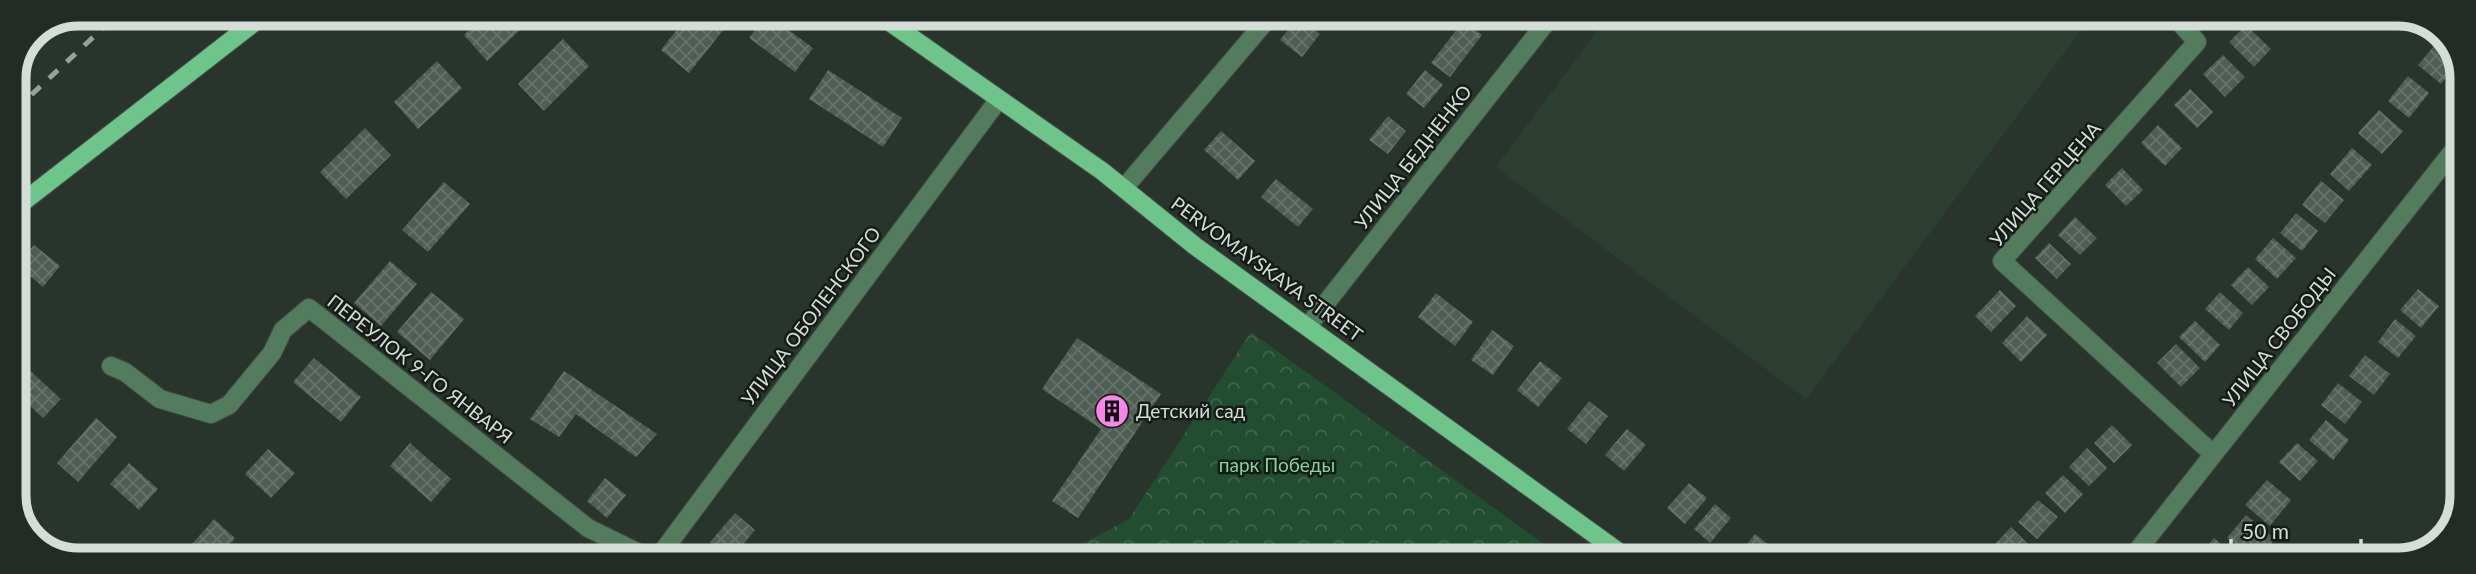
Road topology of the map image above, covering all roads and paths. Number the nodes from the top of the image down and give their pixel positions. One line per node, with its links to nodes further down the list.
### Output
1 (250, 26): 9 (main road)
2 (894, 26): 6 (main road, PERVOMAYSKAYA STREET)
3 (1262, 26): 8 (street)
4 (1543, 26): 10 (street, УЛИЦА БЕДНЕНКО)
5 (2183, 26): 12 (street, УЛИЦА ГЕРЦЕНА)
6 (999, 99): 8 (main road, PERVOMAYSKAYA STREET); 14 (street, УЛИЦА ОБОЛЕНСКОГО)
7 (2450, 155): 12 (street, УЛИЦА СВОБОДЫ)
8 (1124, 188): 10 (main road, PERVOMAYSKAYA STREET)
9 (26, 200)
10 (1308, 326): 15 (main road, PERVOMAYSKAYA STREET)
11 (111, 366): 13 (street, ПЕРЕУЛОК 9-ГО ЯНВАРЯ)
12 (2213, 454): 16 (street, УЛИЦА СВОБОДЫ)
13 (629, 548)
14 (665, 548)
15 (1615, 548)
16 (2139, 548)

